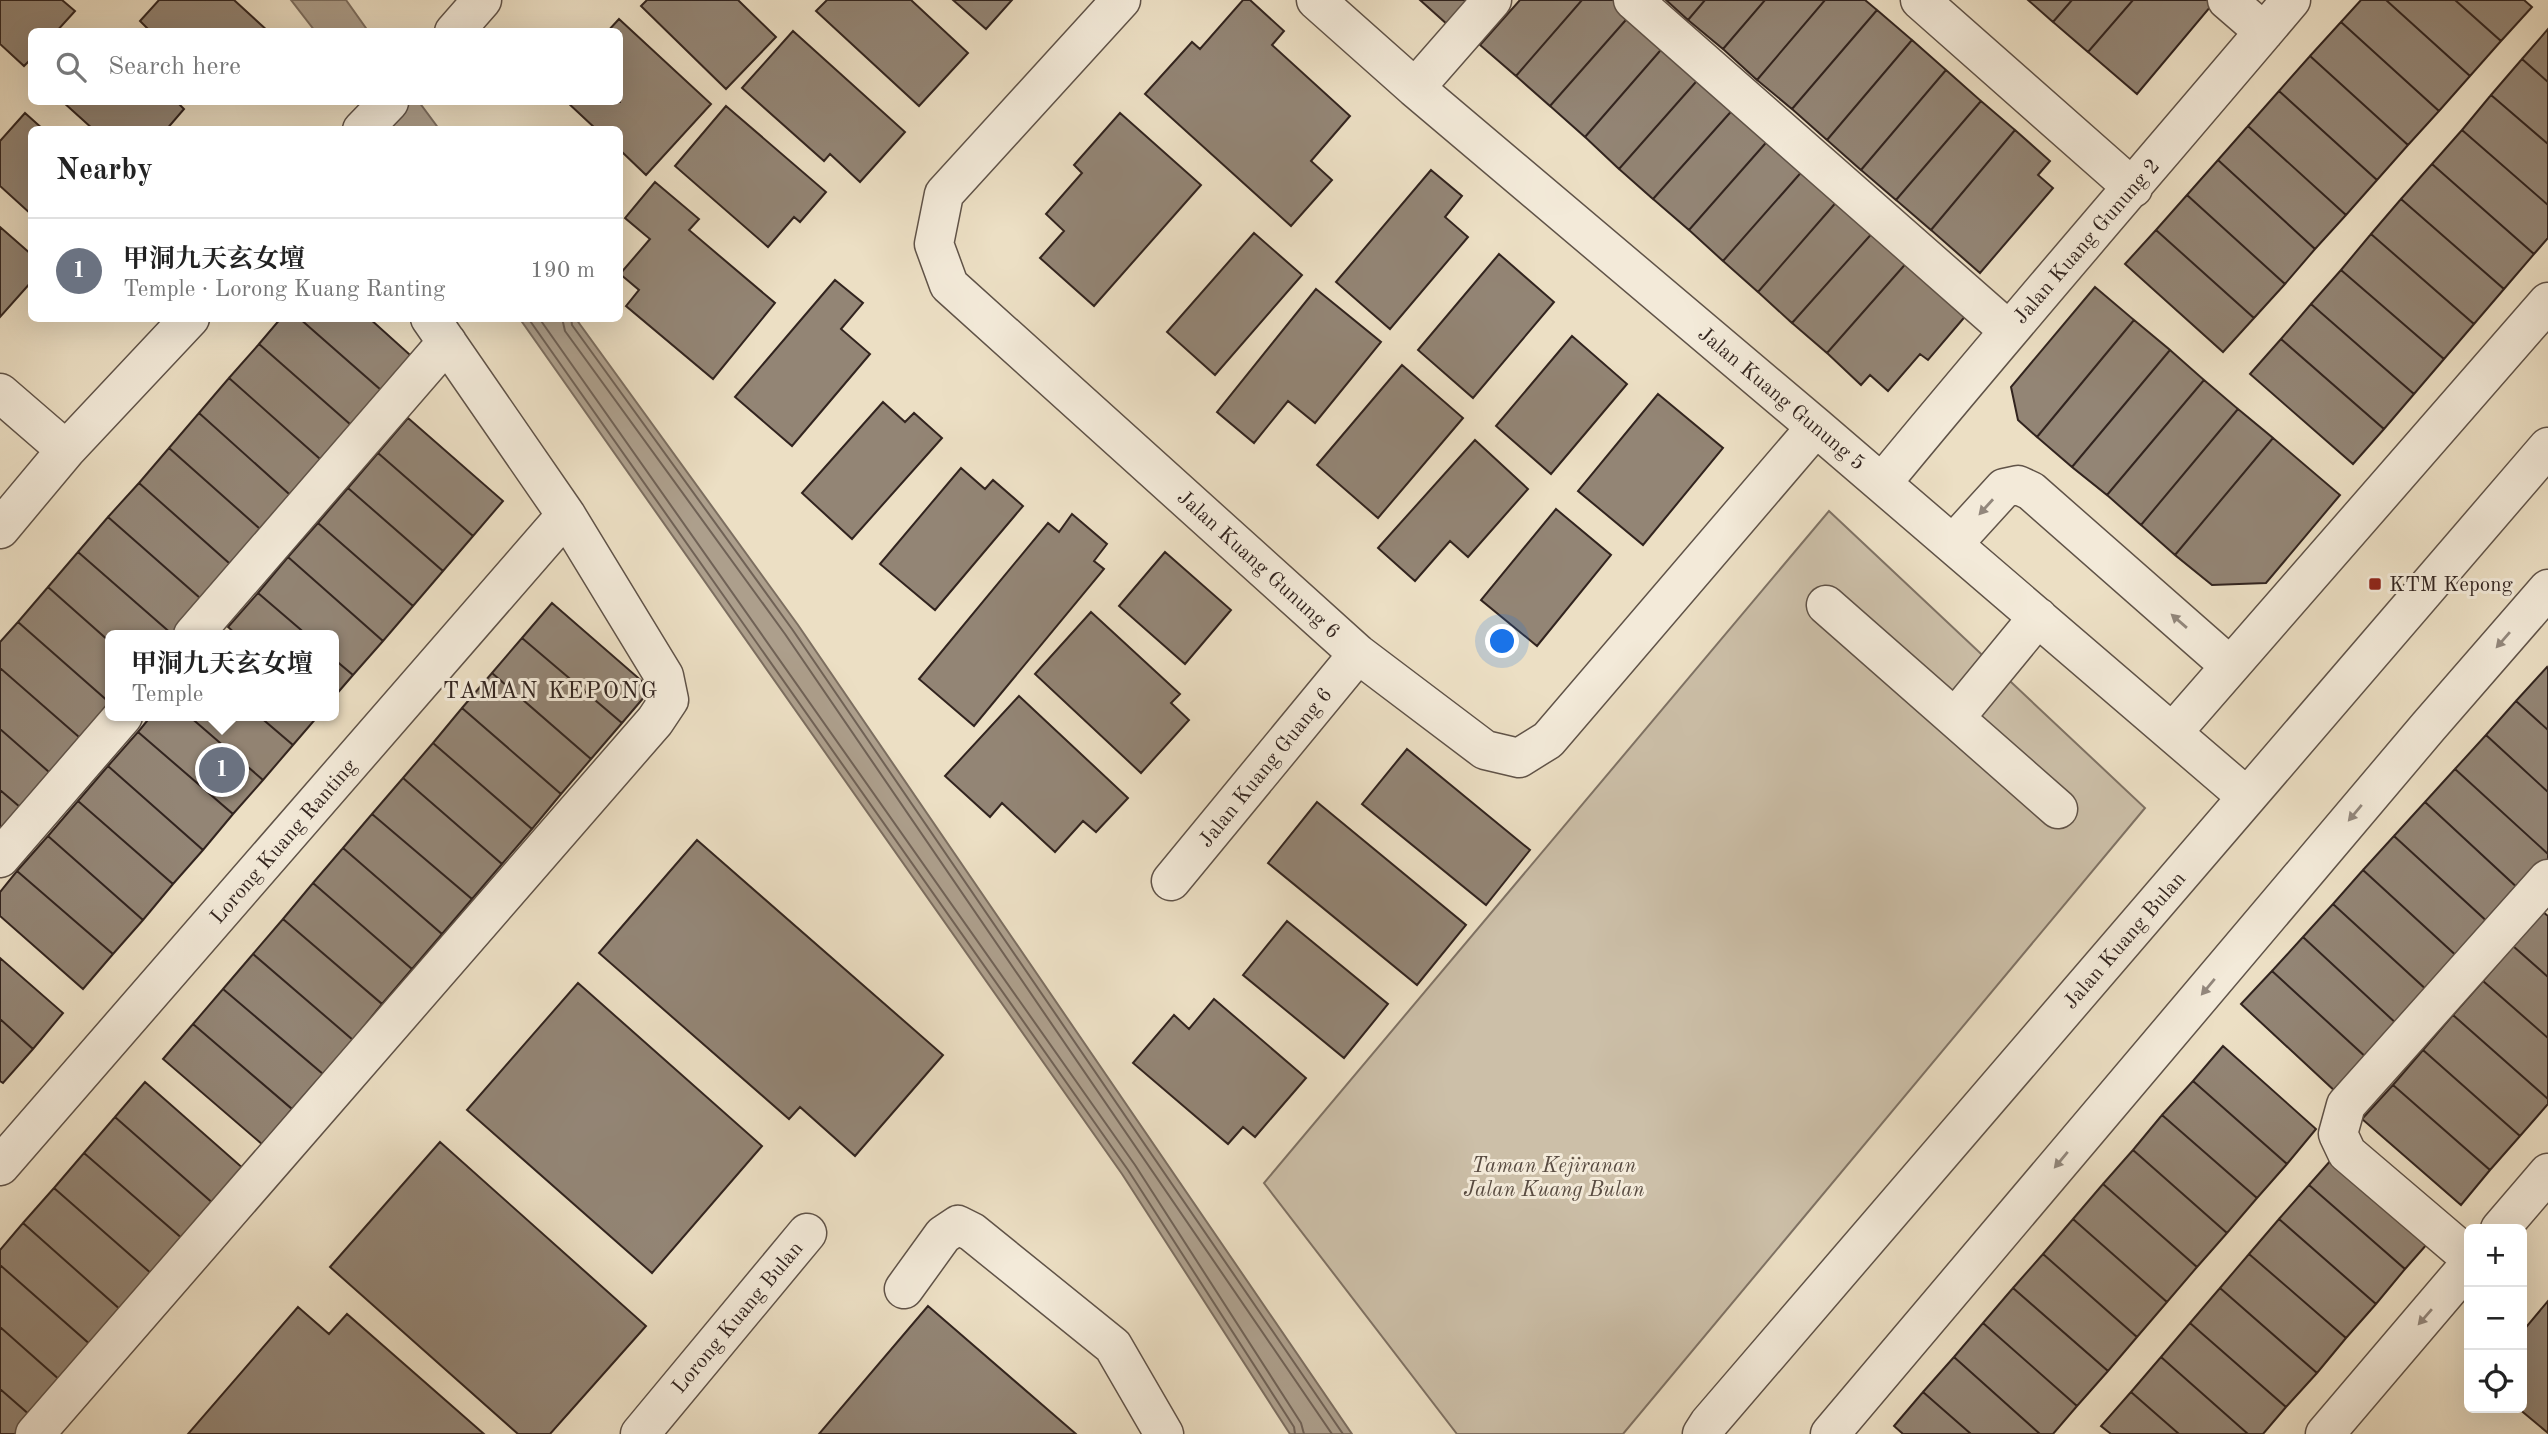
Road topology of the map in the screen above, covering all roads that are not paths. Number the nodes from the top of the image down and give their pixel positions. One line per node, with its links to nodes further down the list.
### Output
1 (482, 0): 9 (street)
2 (1121, 0): 31 (street, Jalan Kuang Gunung 6)
3 (1316, 0): 11 (street, Jalan Kuang Gunung 5)
4 (1492, 0): 11 (street)
5 (1633, 0): 18 (street)
6 (1920, 0): 14 (street)
7 (2227, 0): 10 (street)
8 (2291, 0): 10 (street, Jalan Kuang Gunung 2)
9 (458, 28)
10 (2264, 32): 14 (street, Jalan Kuang Gunung 2)
11 (1415, 88): 20 (street, Jalan Kuang Gunung 5)
12 (386, 105): 13 (street)
13 (366, 126)
14 (2133, 188): 18 (street, Jalan Kuang Gunung 2)
15 (2548, 302): 32 (street)
16 (186, 322): 22 (street)
17 (439, 330): 24 (street); 30 (street)
18 (2008, 330): 23 (street, Jalan Kuang Gunung 2)
19 (0, 393): 22 (street)
20 (1816, 427): 23 (street, Jalan Kuang Gunung 5); 31 (street, Jalan Kuang Gunung 6)
21 (2548, 447): 36 (street, Jalan Kuang Bulan)
22 (66, 450): 25 (street)
23 (1882, 483): 26 (street, Jalan Kuang Gunung 5)
24 (566, 515): 41 (street, Lorong Kuang Ranting); 48 (street)
25 (0, 529)
26 (1953, 544): 29 (street, Jalan Kuang Gunung 5); 32 (street, one-way to 26)
27 (2548, 589): 52 (street, one-way to 52)
28 (1826, 605): 33 (street)
29 (2038, 617): 33 (street); 35 (street, Jalan Kuang Gunung 5)
30 (197, 630)
31 (1358, 654): 40 (street, Jalan Kuang Guang 6)
32 (2230, 666): 35 (street)
33 (1955, 719): 37 (street)
34 (119, 721): 38 (street)
35 (2173, 732): 36 (street, Jalan Kuang Gunung 5)
36 (2247, 797): 51 (street, Jalan Kuang Bulan)
37 (2059, 809)
38 (0, 858)
39 (2548, 880): 45 (street)
40 (1171, 881)
41 (0, 1166)
42 (2548, 1173): 43 (street)
43 (2504, 1224)
44 (807, 1233): 49 (street, Lorong Kuang Bulan)
45 (2464, 1254)
46 (2464, 1271): 53 (street, one-way to 53)
47 (904, 1289): 50 (street)
48 (35, 1434)
49 (640, 1434)
50 (1164, 1434)
51 (1702, 1434)
52 (1830, 1434)
53 (2325, 1434)

